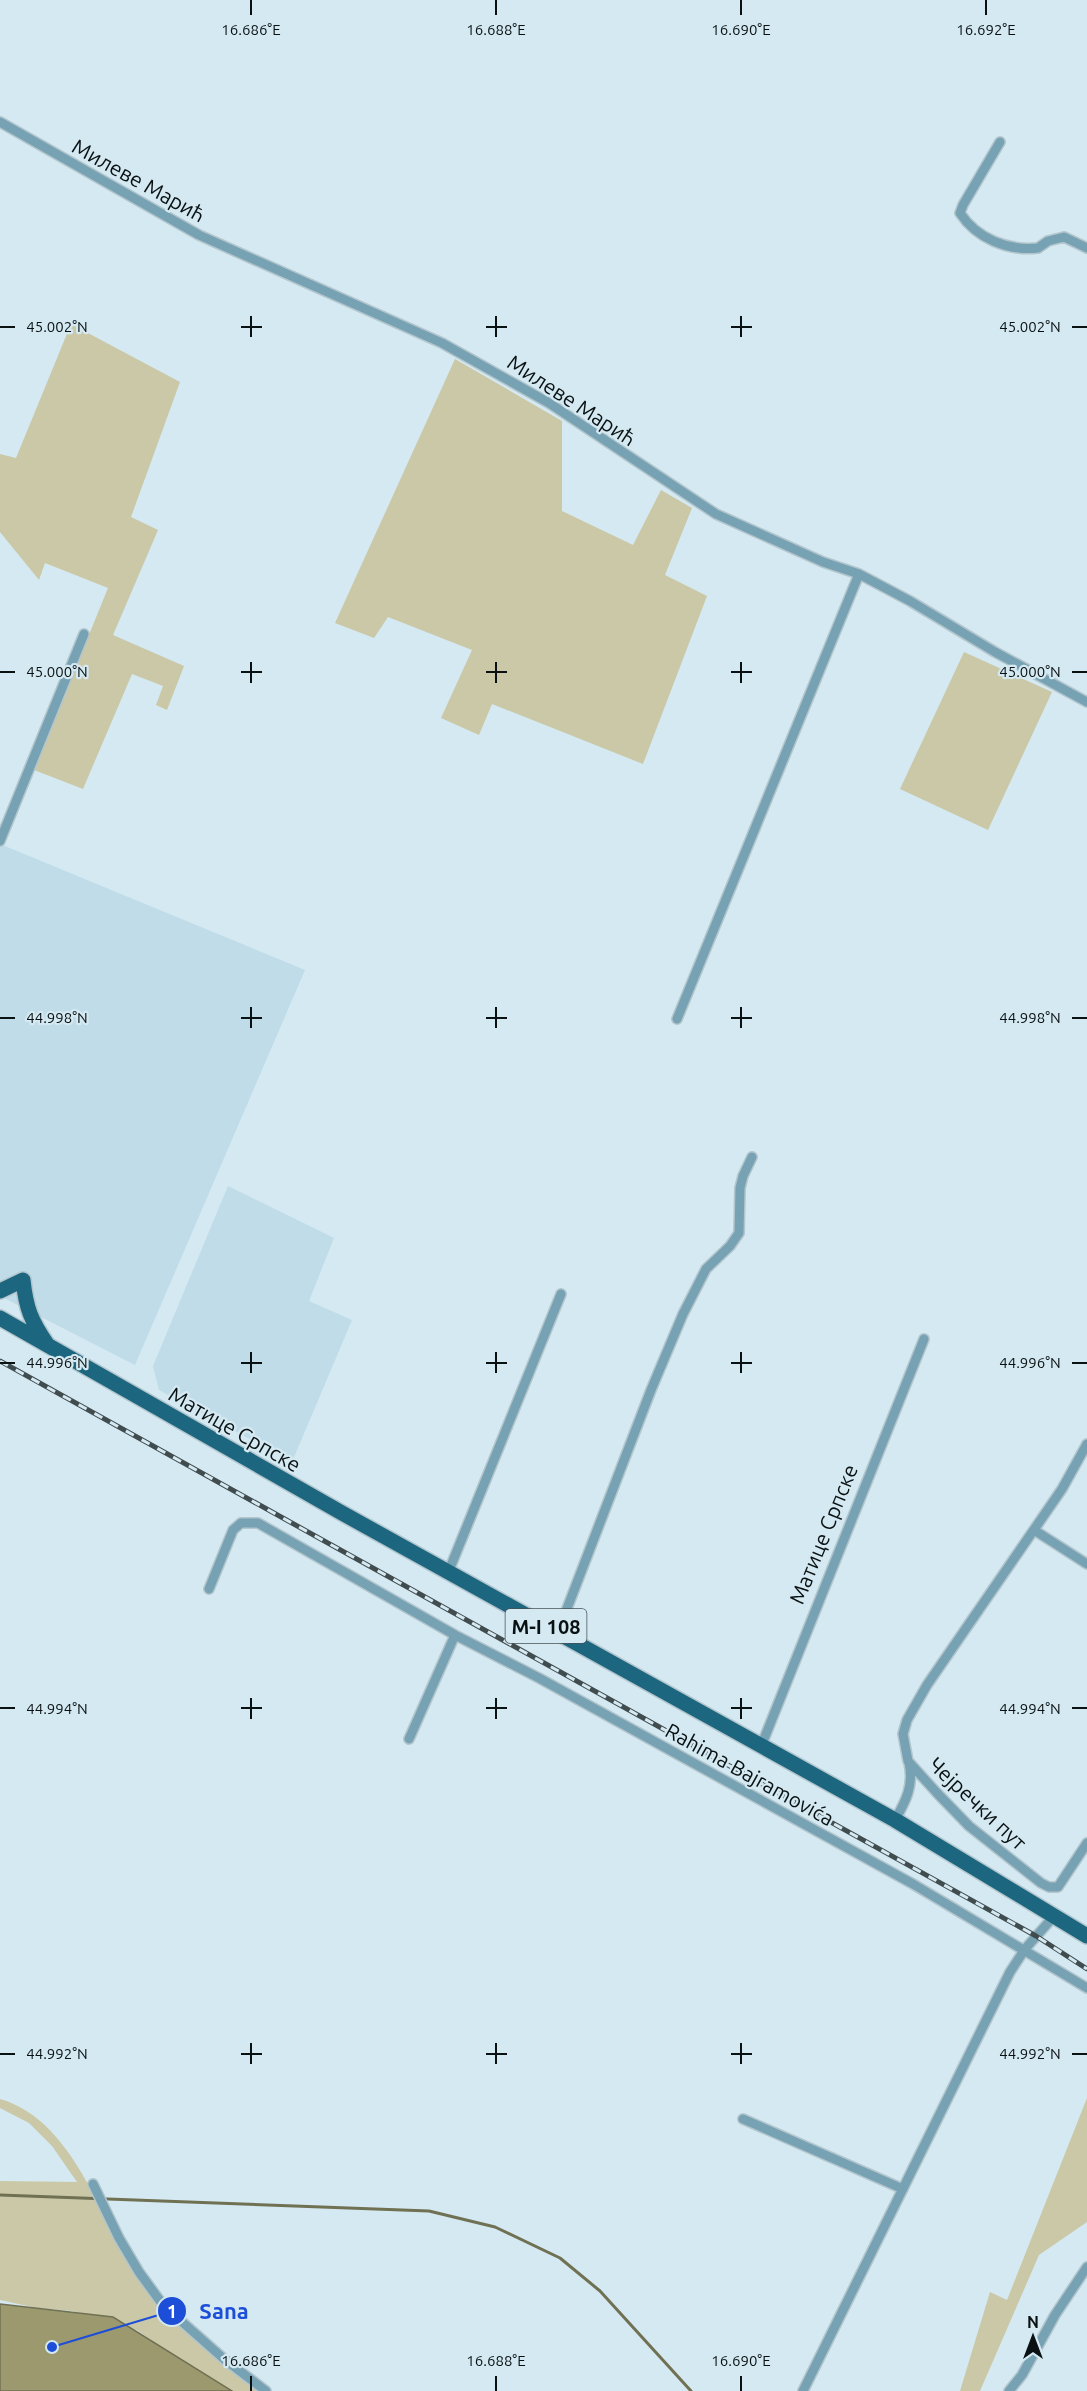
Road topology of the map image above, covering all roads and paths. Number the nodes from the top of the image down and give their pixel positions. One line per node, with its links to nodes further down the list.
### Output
1 (0, 122): 4 (street, Милеве Мaрић)
2 (999, 142): 3 (street)
3 (1087, 248)
4 (859, 574): 6 (street, Милеве Мaрић); 8 (street)
5 (84, 634): 7 (street)
6 (1087, 702)
7 (0, 841)
8 (677, 1019)
9 (752, 1157): 21 (street)
10 (0, 1291): 14 (main road)
11 (561, 1294): 19 (street)
12 (1, 1319): 14 (main road, Матице Српске / M-I 108)
13 (924, 1340): 24 (street, Матице Српске)
14 (50, 1347): 19 (main road, Матице Српске / M-I 108)
15 (1087, 1444): 16 (street, Чејречки пут)
16 (1084, 1459): 17 (street, Чејречки пут)
17 (1034, 1530): 18 (street); 25 (street, Чејречки пут)
18 (1087, 1564)
19 (448, 1573): 21 (main road, Матице Српске / M-I 108)
20 (209, 1589): 22 (street, Rahima Bajramovića)
21 (558, 1632): 24 (main road, Матице Српске / M-I 108)
22 (455, 1635): 23 (street); 30 (street, Rahima Bajramovića)
23 (409, 1739)
24 (762, 1744): 26 (main road, Матице Српске / M-I 108)
25 (908, 1761): 26 (street); 27 (street, Чејречки пут)
26 (895, 1820): 28 (main road, Матице Српске / M-I 108)
27 (1087, 1844)
28 (1055, 1915): 29 (main road, Матице Српске / M-I 108); 30 (street)
29 (1087, 1936)
30 (1026, 1949): 31 (street, Rahima Bajramovića); 34 (street)
31 (1087, 1988)
32 (743, 2119): 34 (street)
33 (93, 2184): 36 (street)
34 (903, 2189): 37 (street)
35 (1087, 2267): 38 (street)
36 (266, 2391)
37 (803, 2391)
38 (1009, 2391)

